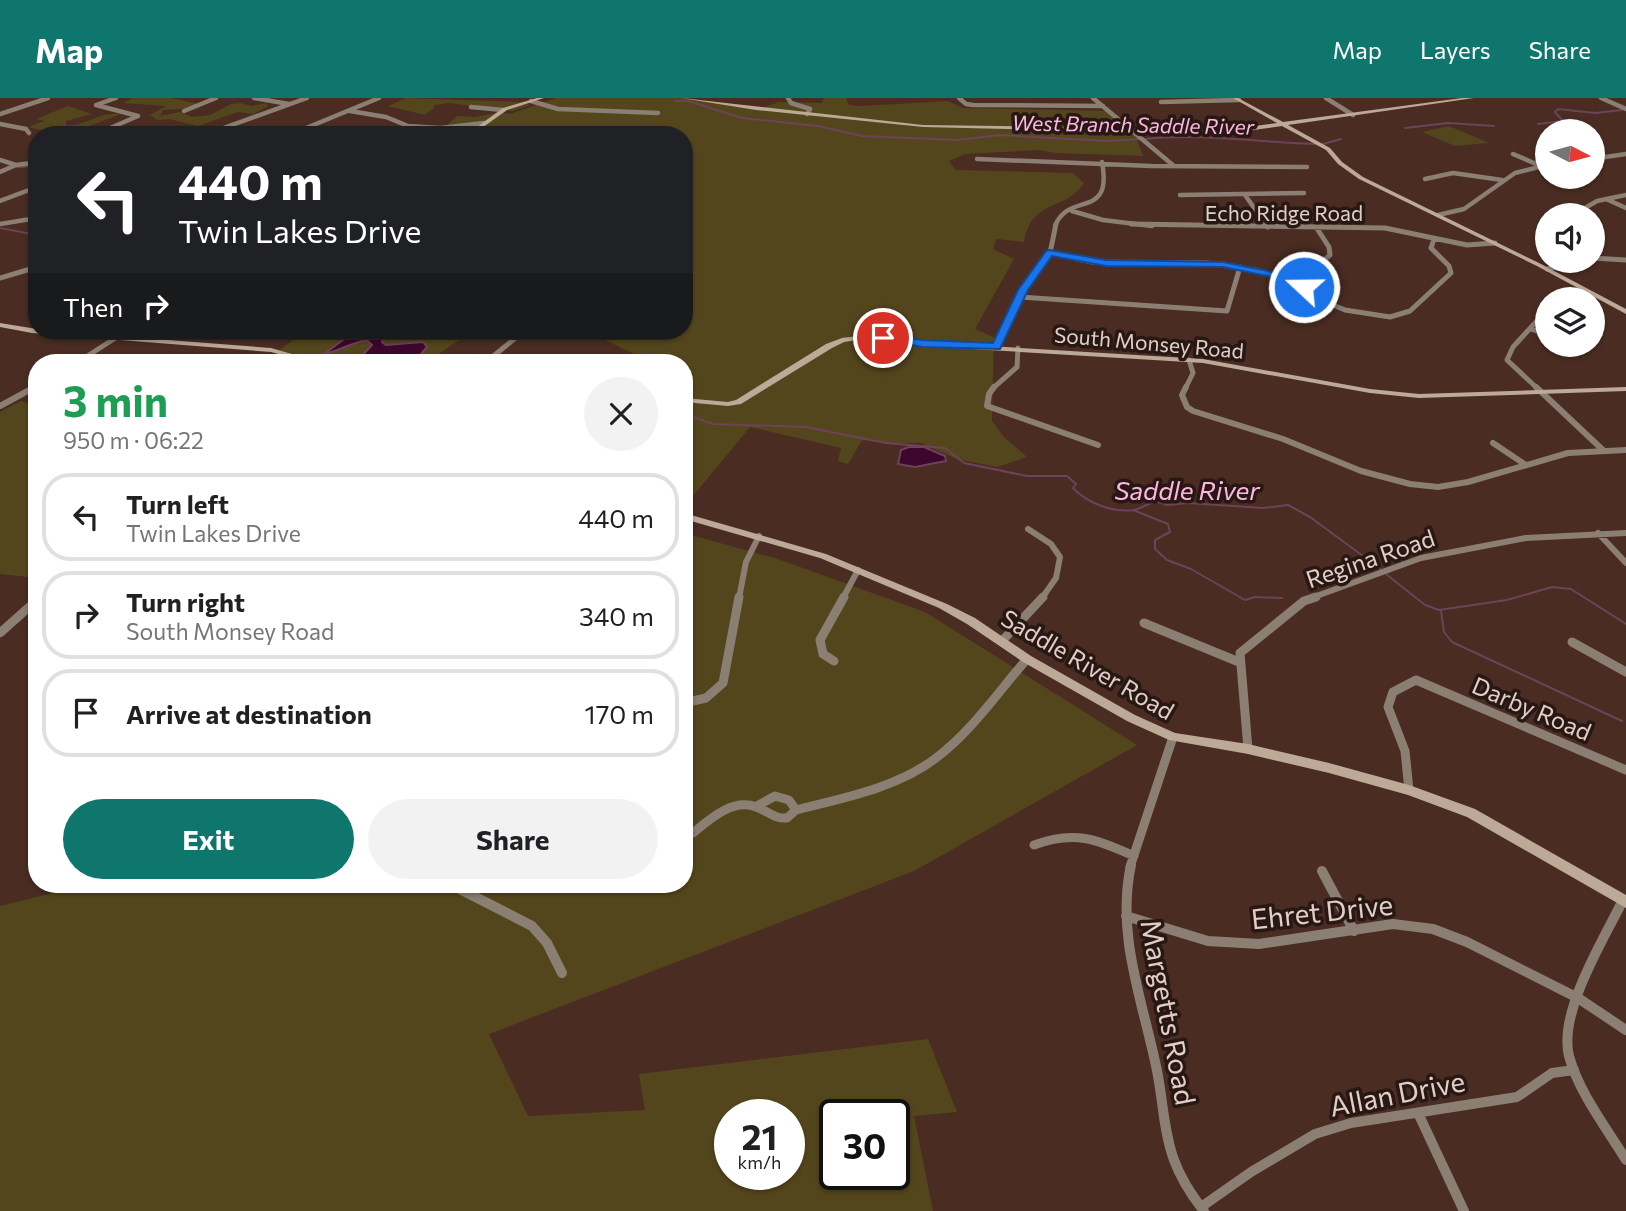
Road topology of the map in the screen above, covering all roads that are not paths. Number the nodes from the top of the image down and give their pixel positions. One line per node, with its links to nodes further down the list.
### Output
1 (48, 98): 27 (street)
2 (116, 98): 33 (street)
3 (216, 98): 24 (street)
4 (254, 98): 19 (street)
5 (307, 98): 19 (street)
6 (379, 98): 25 (street)
7 (542, 98): 16 (street)
8 (683, 98): 28 (street)
9 (788, 98): 28 (street)
10 (959, 98): 17 (street)
11 (1093, 98): 20 (street)
12 (1326, 98): 29 (street)
13 (1472, 98): 29 (street)
14 (1601, 98): 22 (street)
15 (1237, 99): 18 (street); 32 (street)
16 (531, 101): 23 (street); 26 (street)
17 (1038, 102): 20 (street)
18 (1161, 103)
19 (291, 104): 34 (street)
20 (1103, 106): 39 (street)
21 (471, 107): 23 (street)
22 (1626, 108)
23 (503, 110): 30 (street)
24 (184, 111)
25 (350, 111): 35 (street); 36 (street)
26 (658, 113)
27 (0, 114)
28 (807, 114): 39 (street)
29 (1353, 115): 32 (street)
30 (484, 123): 37 (street); 38 (street)
31 (0, 124): 40 (street)
32 (1286, 125): 39 (street); 66 (street)
33 (116, 126)
34 (225, 126)
35 (312, 126)
36 (408, 126)
37 (458, 126)
38 (480, 126)
39 (1133, 131): 50 (street)
40 (28, 132)
41 (1513, 154): 47 (street)
42 (1626, 154): 43 (street)
43 (1605, 157)
44 (977, 159): 46 (street)
45 (0, 160): 49 (street)
46 (1102, 162): 50 (street); 65 (street)
47 (1535, 163)
48 (28, 164): 49 (street)
49 (16, 165): 53 (street)
50 (1174, 166): 51 (street)
51 (1307, 167)
52 (1535, 168): 55 (street)
53 (0, 172)
54 (1424, 179): 55 (street)
55 (1502, 180): 66 (street)
56 (26, 191): 62 (street)
57 (1304, 193): 59 (street)
58 (1180, 195): 59 (street)
59 (1245, 195): 69 (street)
60 (1626, 195): 61 (street)
61 (1605, 198): 63 (street); 64 (street)
62 (0, 201)
63 (1591, 203)
64 (1626, 208)
65 (1072, 211): 69 (street, Echo Ridge Road); 73 (street)
66 (1438, 215): 72 (street)
67 (28, 220): 68 (street)
68 (0, 224)
69 (1268, 227): 70 (street, Echo Ridge Road)
70 (1316, 227): 71 (street, Echo Ridge Road); 81 (street)
71 (1434, 239): 72 (street, Echo Ridge Road); 81 (street)
72 (1499, 245): 76 (street)
73 (1050, 253): 77 (street); 82 (street)
74 (1605, 259): 75 (street)
75 (1626, 260)
76 (1535, 263)
77 (1240, 267): 81 (street); 82 (street)
78 (28, 270): 80 (street)
79 (1554, 273): 83 (street)
80 (0, 278)
81 (1298, 283)
82 (1020, 297): 93 (street)
83 (1626, 312)
84 (1535, 324): 86 (street)
85 (0, 326): 87 (street)
86 (1531, 329): 88 (street); 101 (street)
87 (28, 330)
88 (1535, 330)
89 (112, 340): 95 (street)
90 (150, 340): 92 (street)
91 (513, 340): 97 (street)
92 (161, 341): 96 (street)
93 (996, 346): 94 (street, South Monsey Road); 102 (street, South Monsey Road)
94 (1018, 348): 98 (street, South Monsey Road); 105 (street)
95 (90, 354)
96 (286, 354)
97 (496, 354)
98 (1189, 360): 101 (street, South Monsey Road); 108 (street, Regina Road)
99 (1626, 389): 101 (street, South Monsey Road)
100 (28, 391): 103 (street)
101 (1540, 392): 107 (street)
102 (693, 401)
103 (0, 406)
104 (1493, 443): 108 (street)
105 (1098, 445)
106 (1626, 450): 107 (street, Regina Road)
107 (1604, 451): 108 (street, Regina Road)
108 (1526, 465)
109 (693, 518): 113 (street, Saddle River Road)
110 (1028, 529): 119 (street)
111 (1598, 533): 112 (street, Regina Road); 114 (street); 123 (street, Regina Road)
112 (1626, 533)
113 (759, 536): 115 (street, Saddle River Road); 125 (street)
114 (1626, 563)
115 (858, 570): 119 (street, Saddle River Road); 122 (street)
116 (28, 608): 118 (street)
117 (1144, 623): 123 (street)
118 (0, 633)
119 (1002, 641): 121 (street, Saddle River Road)
120 (1572, 642): 124 (street)
121 (1027, 659): 126 (street, Saddle River Road); 131 (street)
122 (834, 661)
123 (1239, 662): 127 (street)
124 (1626, 671)
125 (693, 702)
126 (1173, 737): 127 (street, Saddle River Road); 134 (street, Margetts Road)
127 (1248, 748): 129 (street, Saddle River Road)
128 (1626, 770): 129 (street, Darby Road)
129 (1409, 790): 137 (street, Saddle River Road)
130 (757, 806): 131 (street); 131 (street); 132 (street)
131 (796, 810)
132 (693, 833)
133 (1034, 845): 134 (street)
134 (1134, 856): 138 (street, Margetts Road)
135 (1322, 871): 139 (street)
136 (465, 893): 140 (street)
137 (1624, 901): 141 (street)
138 (1126, 916): 139 (street, Ehret Drive); 146 (street, Margetts Road)
139 (1354, 931): 141 (street, Ehret Drive)
140 (562, 973)
141 (1578, 998): 142 (street, Ehret Drive); 143 (street)
142 (1626, 1030)
143 (1574, 1070): 144 (street, Allan Drive); 145 (street)
144 (1419, 1113): 146 (street, Allan Drive); 147 (street)
145 (1626, 1160)
146 (1202, 1209)
147 (1464, 1211)

